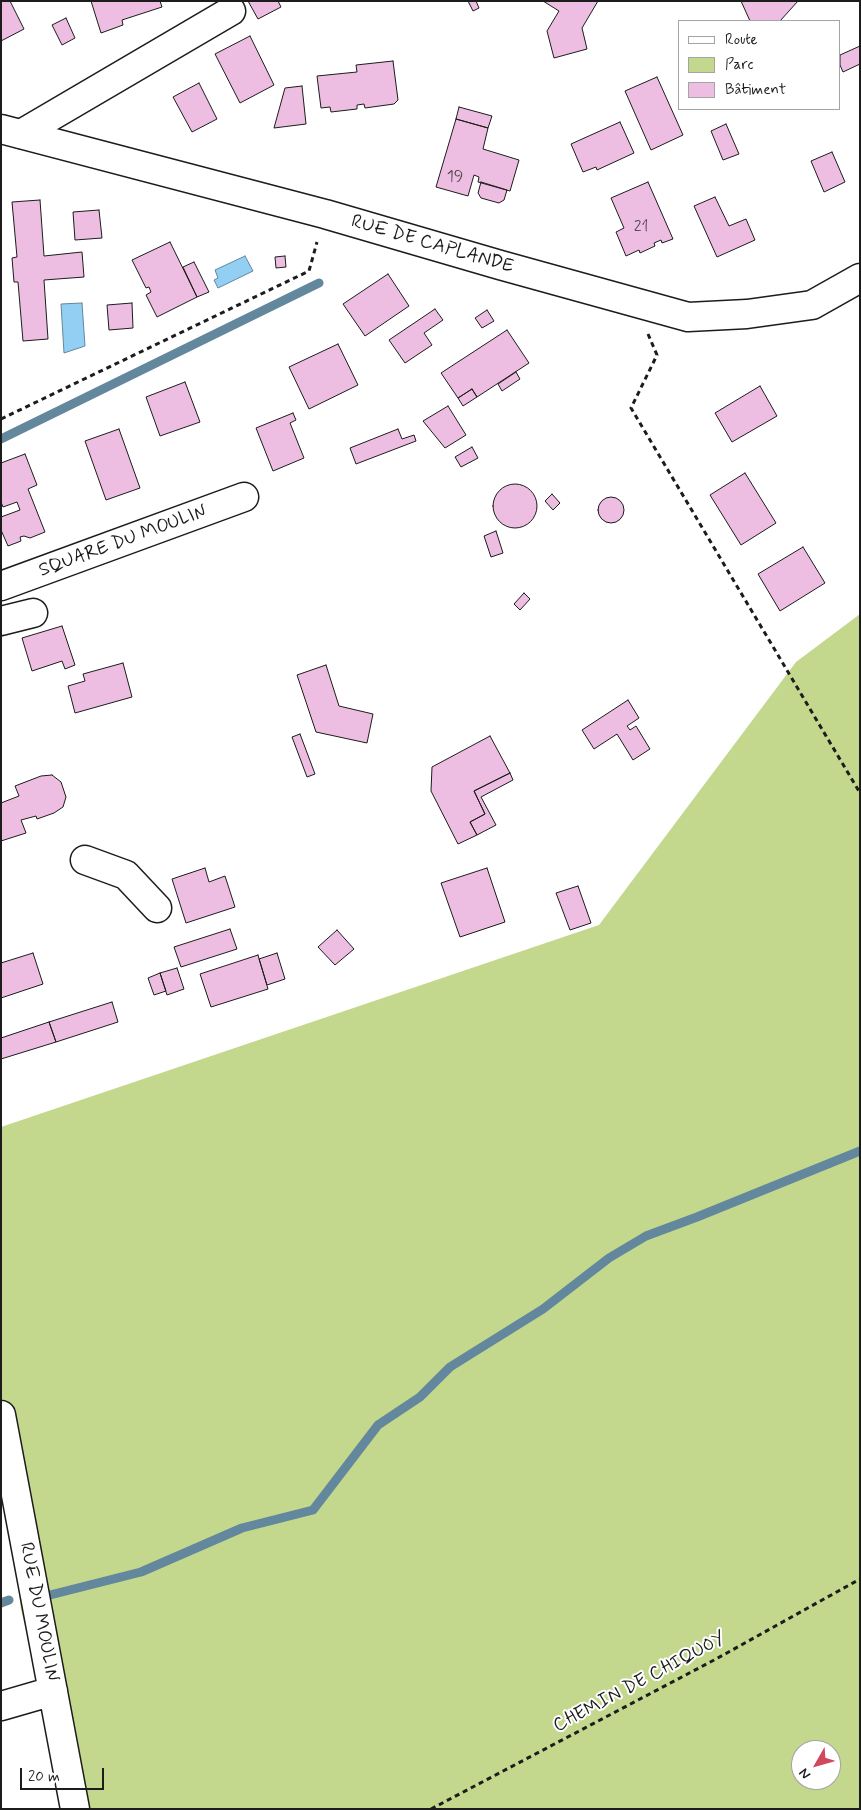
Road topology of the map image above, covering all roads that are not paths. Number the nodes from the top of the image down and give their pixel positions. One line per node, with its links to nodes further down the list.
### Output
1 (231, 11): 2 (main road)
2 (11, 132): 3 (main road, RUE DE CAPLANDE)
3 (860, 278)
4 (244, 497): 5 (main road, SQUARE DU MOULIN)
5 (1, 586)
6 (33, 614): 7 (main road)
7 (1, 621)
8 (86, 860): 9 (main road)
9 (157, 908)
10 (1, 1415): 11 (main road, RUE DU MOULIN)
11 (53, 1691): 12 (main road); 13 (main road, RUE DU MOULIN)
12 (1, 1706)
13 (75, 1809)

